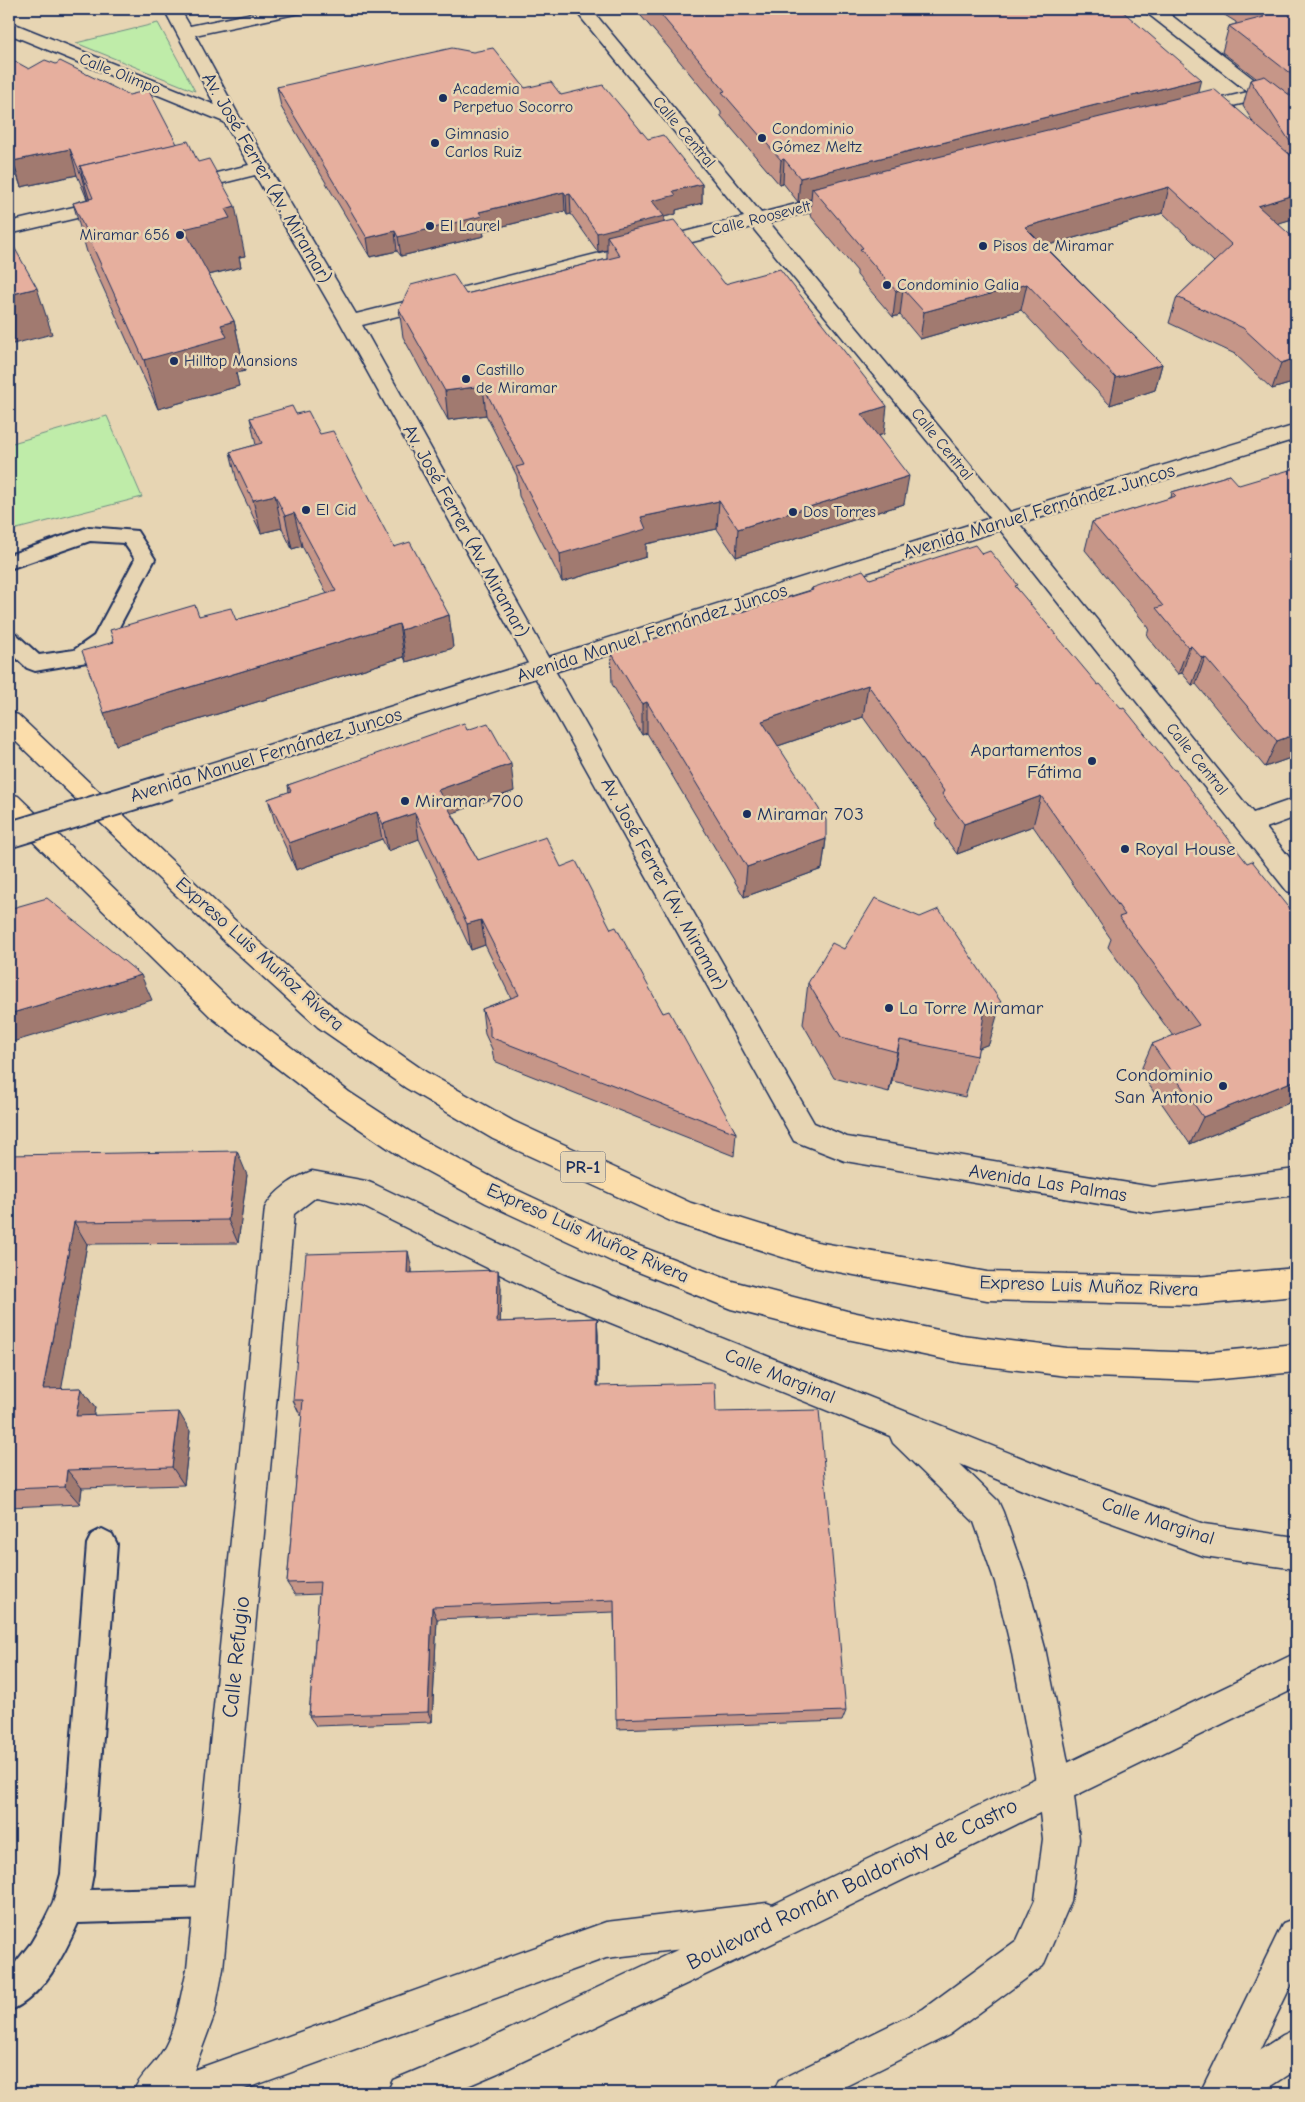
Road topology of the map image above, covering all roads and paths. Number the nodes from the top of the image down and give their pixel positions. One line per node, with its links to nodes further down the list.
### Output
1 (172, 9): 6 (street, Av. José Ferrer (Av. Miramar))
2 (295, 9): 6 (street)
3 (582, 9): 15 (street, Calle Central)
4 (1152, 9): 7 (street)
5 (9, 28): 9 (street, Calle Olimpo)
6 (185, 32): 9 (street, Av. José Ferrer (Av. Miramar))
7 (1261, 94): 8 (street); 10 (street)
8 (1176, 115)
9 (231, 118): 11 (street, Av. José Ferrer (Av. Miramar))
10 (1296, 121)
11 (262, 168): 12 (street); 17 (street, Av. José Ferrer (Av. Miramar))
12 (168, 190)
13 (863, 193): 15 (street, Calle Roosevelt)
14 (131, 199): 16 (street)
15 (756, 218): 17 (street, Calle Roosevelt); 19 (street, Calle Central)
16 (9, 228)
17 (350, 322): 22 (street, Av. José Ferrer (Av. Miramar))
18 (1296, 432): 19 (street, Avenida Manuel Fernández Juncos)
19 (1005, 521): 22 (street, Avenida Manuel Fernández Juncos); 26 (street, Calle Central)
20 (9, 562): 21 (lane)
21 (9, 639)
22 (542, 668): 27 (street, Avenida Manuel Fernández Juncos, bridge); 29 (street, Av. José Ferrer (Av. Miramar))
23 (9, 721): 32 (highway, Expreso Luis Muñoz Rivera / PR-1)
24 (9, 803): 33 (highway, Expreso Luis Muñoz Rivera)
25 (1296, 807): 26 (street)
26 (1249, 824): 28 (street, Calle Central)
27 (9, 835)
28 (1296, 884)
29 (804, 1132): 30 (street, Avenida Las Palmas)
30 (1296, 1182)
31 (280, 1208): 34 (street, Calle Marginal); 39 (street, Calle Refugio)
32 (1296, 1282)
33 (1296, 1358)
34 (894, 1422): 36 (street, Calle Marginal); 38 (street)
35 (102, 1544): 40 (lane)
36 (1296, 1553)
37 (1296, 1670): 38 (street, Boulevard Román Baldorioty de Castro)
38 (1055, 1787): 41 (street, Boulevard Román Baldorioty de Castro); 48 (street)
39 (212, 1903): 40 (lane); 45 (street, Calle Refugio)
40 (68, 1907): 43 (lane)
41 (780, 1920): 46 (street); 47 (street, Boulevard Román Baldorioty de Castro)
42 (1296, 1936): 49 (street)
43 (9, 1994)
44 (1296, 2048): 50 (street)
45 (152, 2093)
46 (182, 2093)
47 (406, 2093)
48 (792, 2093)
49 (1219, 2093)
50 (1227, 2093)

